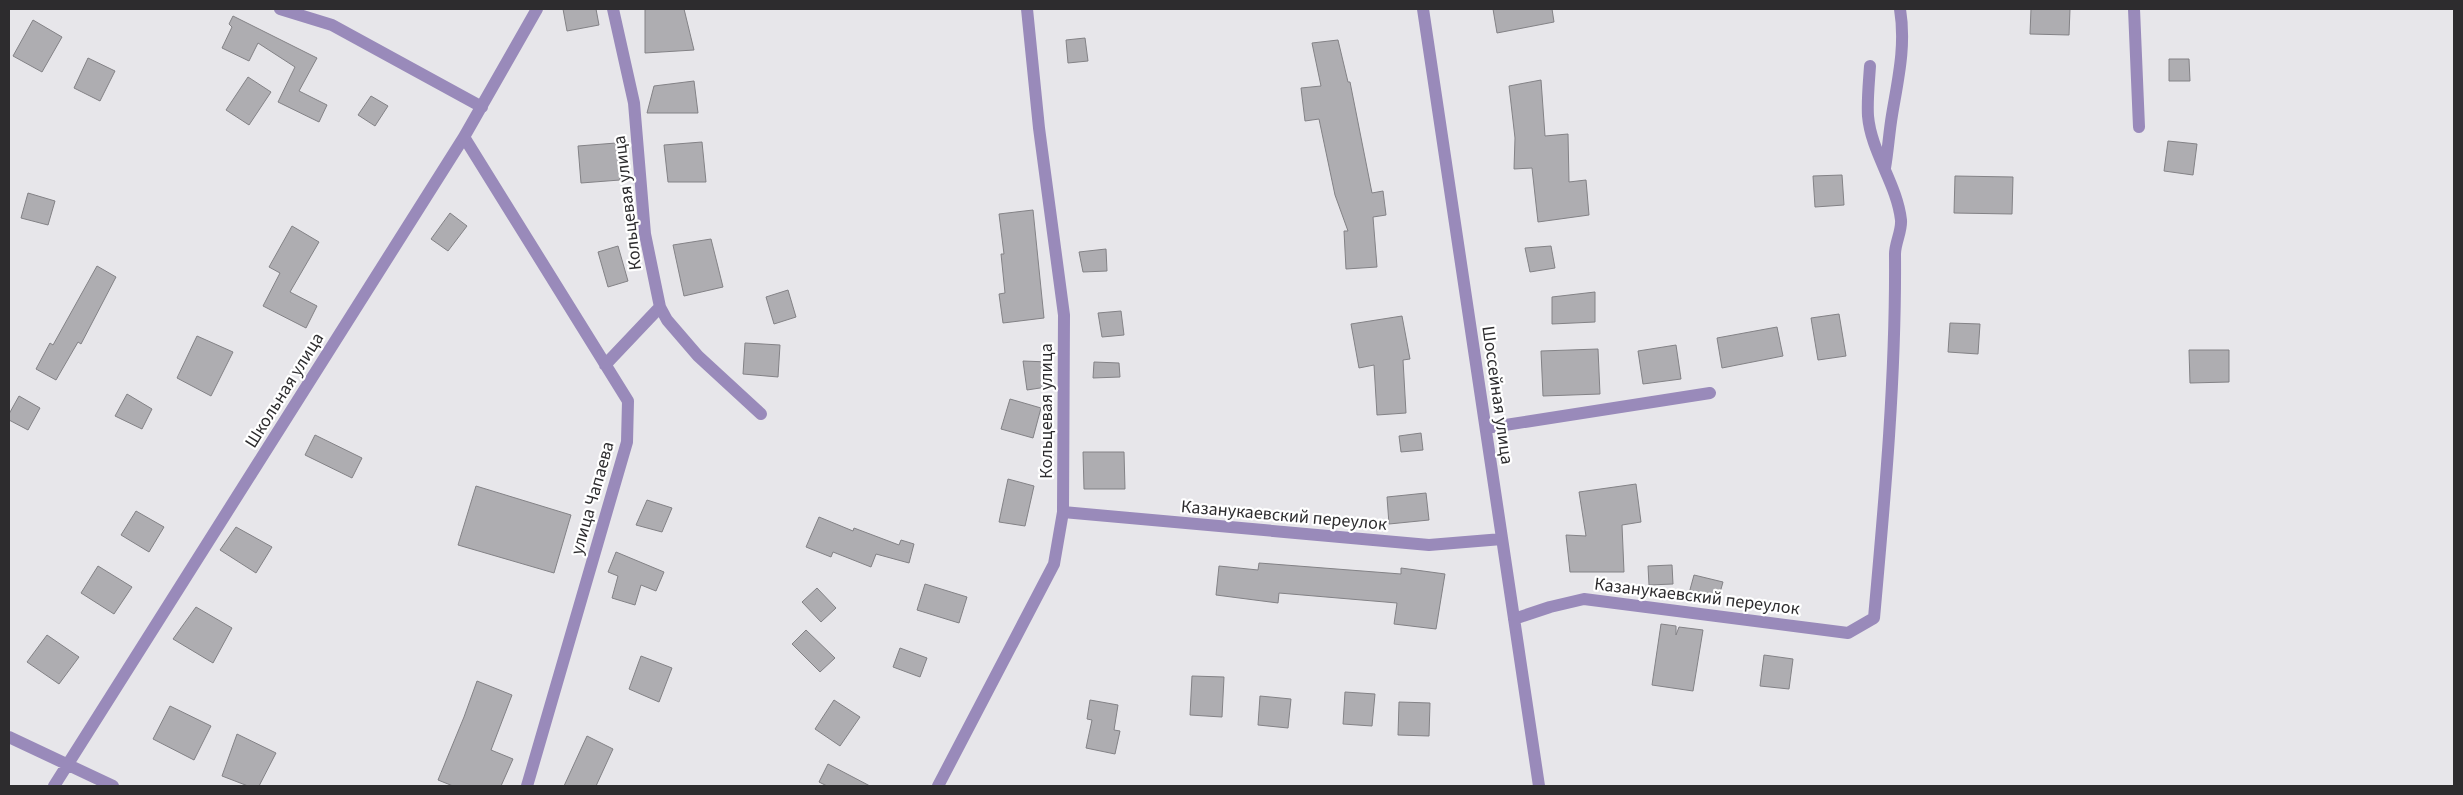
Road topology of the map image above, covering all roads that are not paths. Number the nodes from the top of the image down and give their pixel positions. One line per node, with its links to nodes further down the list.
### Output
1 (280, 9): 9 (street)
2 (538, 9): 9 (street, Школьная улица)
3 (613, 9): 13 (street, Кольцевая улица)
4 (1027, 9): 18 (street, Кольцевая улица)
5 (1424, 9): 17 (street, Шоссейная улица)
6 (1900, 9): 12 (street)
7 (2134, 9): 10 (street)
8 (1870, 66): 12 (street)
9 (482, 107): 11 (street, Школьная улица)
10 (2139, 127)
11 (464, 137): 14 (street, улица Чапаева); 22 (street, Школьная улица)
12 (1885, 171): 20 (street, Казанукаевский переулок)
13 (660, 307): 14 (street); 16 (street, Кольцевая улица)
14 (605, 365): 25 (street, улица Чапаева)
15 (1710, 393): 17 (street)
16 (761, 414)
17 (1486, 428): 19 (street, Шоссейная улица)
18 (1063, 512): 19 (street, Казанукаевский переулок); 26 (street, Кольцевая улица)
19 (1502, 539): 20 (street, Шоссейная улица)
20 (1514, 618): 27 (street, Шоссейная улица)
21 (9, 737): 22 (street)
22 (68, 765): 23 (street, Школьная улица); 24 (street)
23 (54, 786)
24 (113, 786)
25 (527, 786)
26 (938, 786)
27 (1539, 786)

